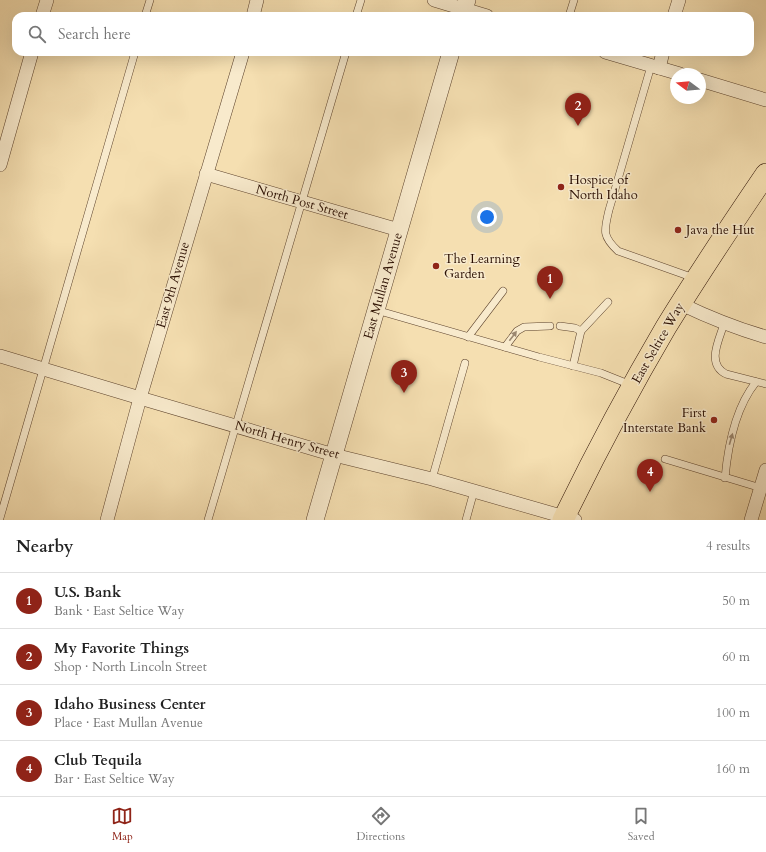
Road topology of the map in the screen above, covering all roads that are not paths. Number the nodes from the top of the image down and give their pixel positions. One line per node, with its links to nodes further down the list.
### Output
1 (47, 0): 9 (street)
2 (150, 0): 10 (lane)
3 (257, 0): 11 (street)
4 (361, 0): 12 (lane)
5 (434, 0): 8 (street)
6 (574, 0): 14 (lane)
7 (679, 0): 15 (street)
8 (464, 8): 13 (street)
9 (43, 12)
10 (146, 12)
11 (254, 12)
12 (357, 12)
13 (476, 12)
14 (570, 12)
15 (675, 12)
16 (31, 56): 27 (street)
17 (134, 56): 47 (lane)
18 (242, 56): 28 (street, East 9th Avenue)
19 (345, 56): 30 (lane)
20 (450, 56): 31 (street, East Mullan Avenue)
21 (618, 56): 23 (street)
22 (661, 56): 23 (street)
23 (655, 67): 24 (street); 32 (lane)
24 (670, 71)
25 (706, 82): 26 (street)
26 (766, 100)
27 (0, 165)
28 (206, 174): 30 (street, North Post Street); 51 (street, East 9th Avenue)
29 (766, 174): 32 (main road, East Seltice Way)
30 (302, 202): 31 (street, North Post Street); 52 (lane)
31 (399, 230): 36 (street, East Mullan Avenue)
32 (696, 279): 35 (main road, East Seltice Way)
33 (503, 291): 41 (lane)
34 (608, 302): 40 (lane)
35 (681, 304): 37 (street); 50 (main road, East Seltice Way)
36 (376, 310): 41 (lane); 53 (street, East Mullan Avenue)
37 (724, 324): 42 (street); 48 (lane)
38 (550, 326): 43 (lane, one-way to 38)
39 (560, 326): 40 (lane)
40 (581, 331): 46 (lane)
41 (468, 337): 43 (lane)
42 (766, 337)
43 (505, 347): 46 (lane)
44 (0, 356): 47 (street, North Henry Street)
45 (465, 363): 57 (lane)
46 (573, 366): 50 (lane)
47 (44, 368): 51 (street, North Henry Street); 60 (lane)
48 (756, 382): 49 (lane); 56 (lane, one-way to 48)
49 (766, 384)
50 (633, 385): 61 (main road, East Seltice Way)
51 (140, 398): 52 (street, North Henry Street); 62 (street, East 9th Avenue)
52 (235, 425): 53 (street, North Henry Street); 63 (lane)
53 (334, 454): 57 (street, North Henry Street); 64 (street, East Mullan Avenue)
54 (665, 459): 56 (lane)
55 (766, 470): 58 (street)
56 (725, 478): 58 (lane)
57 (432, 479): 59 (street, North Henry Street)
58 (761, 488): 66 (street)
59 (474, 491): 61 (street, North Henry Street); 65 (lane)
60 (0, 518)
61 (567, 519)
62 (107, 520)
63 (208, 520)
64 (315, 520)
65 (466, 520)
66 (751, 520)

